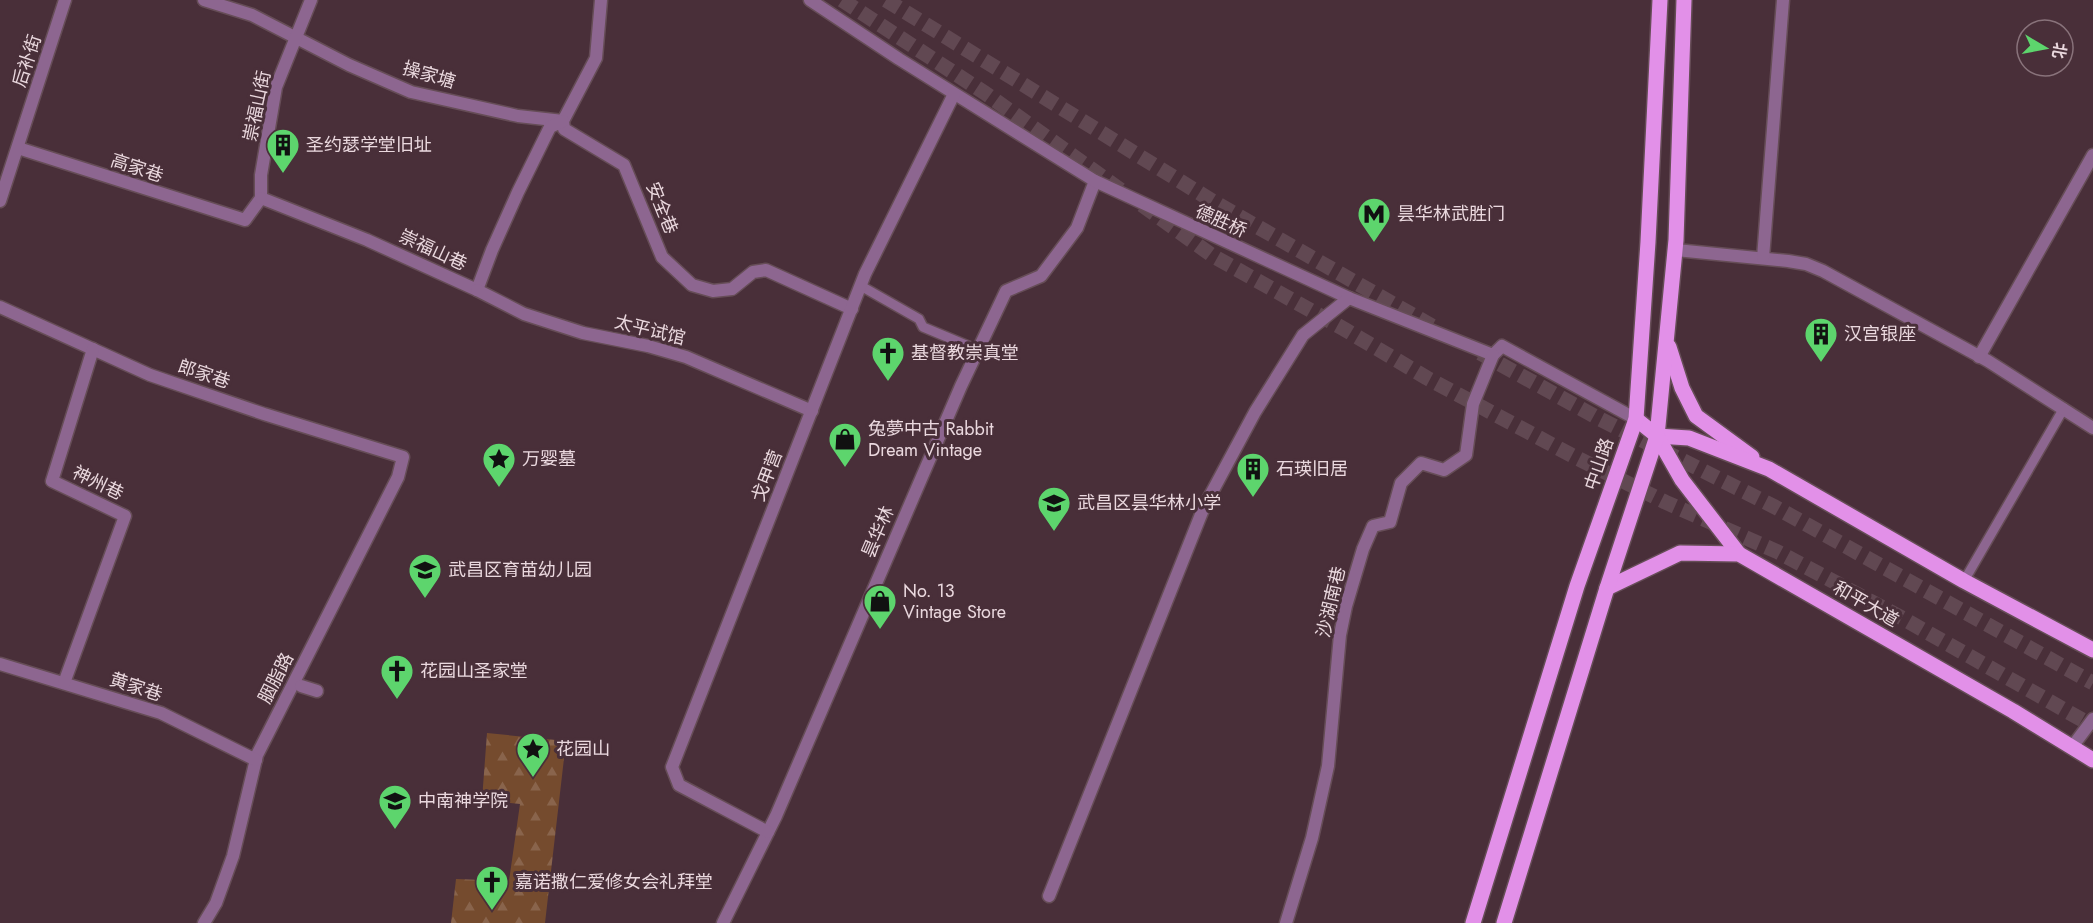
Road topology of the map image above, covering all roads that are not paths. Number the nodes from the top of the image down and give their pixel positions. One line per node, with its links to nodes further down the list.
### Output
1 (65, 0): 12 (street, 后补街)
2 (204, 0): 9 (street, 操家塘)
3 (311, 0): 9 (street, 崇福山街)
4 (601, 0): 11 (street)
5 (810, 0): 10 (street, 德胜桥)
6 (1660, 0): 31 (main road, 中山路)
7 (1684, 0): 17 (main road)
8 (1783, 0): 18 (street)
9 (296, 36): 11 (street, 操家塘); 15 (street, 崇福山街)
10 (954, 94): 14 (street, 德胜桥); 19 (street, 戈甲营)
11 (563, 121): 20 (street, 崇福山巷); 23 (street, 安全巷)
12 (18, 148): 15 (street, 高家巷); 16 (street, 后补街)
13 (2093, 154): 28 (street)
14 (1095, 182): 21 (street, 德胜桥); 26 (street, 昙华林)
15 (261, 198): 20 (street, 崇福山巷)
16 (0, 201)
17 (1676, 250): 18 (street); 24 (main road)
18 (1763, 258): 28 (street)
19 (861, 286): 23 (street, 戈甲营); 26 (lane)
20 (477, 290): 30 (street, 太平试馆)
21 (1349, 298): 27 (street, 德胜桥); 49 (street)
22 (0, 306): 25 (street, 郎家巷)
23 (852, 309): 30 (street, 戈甲营)
24 (1667, 339): 33 (main road); 35 (main road)
25 (93, 349): 34 (street, 郎家巷); 41 (street, 神州巷)
26 (978, 350): 48 (street, 昙华林)
27 (1493, 355): 31 (street, 德胜桥); 52 (street, 沙湖南巷)
28 (1979, 357): 29 (street)
29 (2064, 408): 32 (street); 37 (lane)
30 (812, 411): 48 (street, 戈甲营)
31 (1636, 419): 33 (main road); 53 (main road, 中山路)
32 (2093, 428)
33 (1657, 436): 35 (main road); 36 (main road); 38 (main road)
34 (403, 458): 46 (street, 胭脂路)
35 (1769, 469): 37 (main road)
36 (1739, 554): 38 (main road, 和平大道); 45 (main road, 和平大道)
37 (1964, 581): 39 (main road)
38 (1607, 588): 54 (main road)
39 (2093, 650)
40 (0, 664): 41 (street, 黄家巷)
41 (64, 683): 46 (street, 黄家巷)
42 (301, 686): 43 (street)
43 (317, 691)
44 (2093, 718): 45 (street)
45 (2072, 747): 47 (main road, 和平大道)
46 (256, 760): 50 (street, 胭脂路)
47 (2093, 760)
48 (768, 832): 51 (street, 昙华林)
49 (1049, 896)
50 (204, 923)
51 (723, 923)
52 (1286, 923)
53 (1473, 923)
54 (1504, 923)

